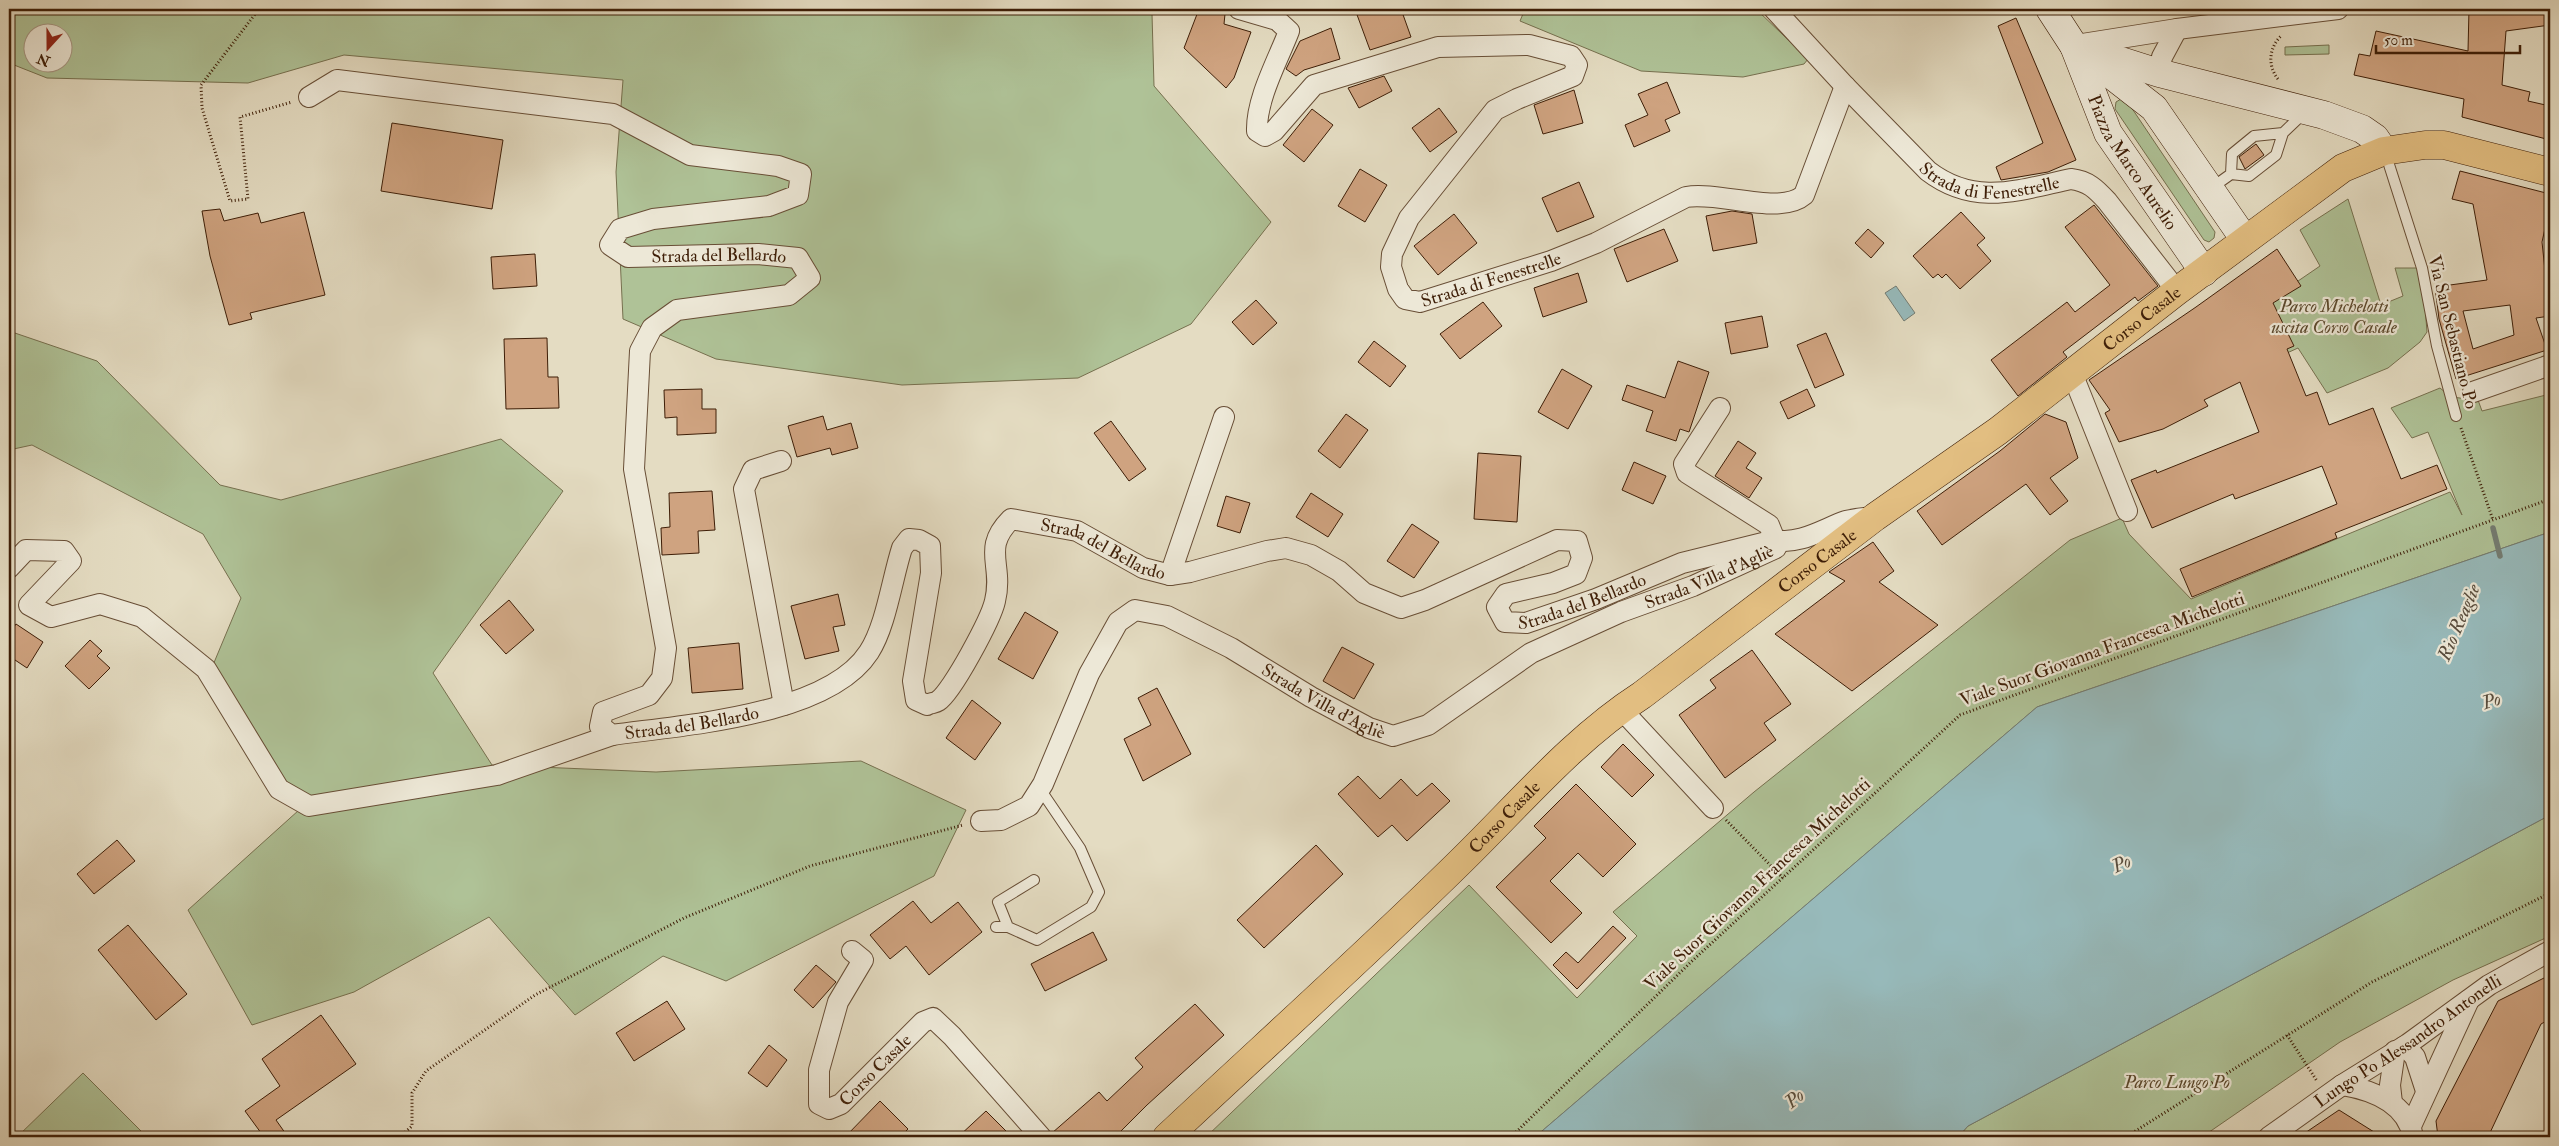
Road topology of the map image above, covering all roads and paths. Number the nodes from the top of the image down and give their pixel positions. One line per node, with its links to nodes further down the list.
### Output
1 (259, 9): 11 (path)
2 (1239, 9): 10 (street, Strada di Fenestrelle)
3 (1774, 9): 10 (street, Strada di Fenestrelle)
4 (2338, 9): 6 (street)
5 (2054, 10): 8 (main road)
6 (2300, 14): 7 (street); 12 (path)
7 (2177, 28): 8 (street); 9 (street)
8 (2074, 46): 9 (main road); 13 (main road, Piazza Marco Aurelio); 20 (main road, Piazza Marco Aurelio)
9 (2159, 72): 12 (main road); 13 (main road, Piazza Marco Aurelio)
10 (1845, 86): 21 (street, Strada di Fenestrelle)
11 (309, 97): 38 (street, Strada del Bellardo)
12 (2300, 109): 14 (lane); 15 (main road)
13 (2164, 121): 18 (main road, Piazza Marco Aurelio)
14 (2283, 134): 17 (lane); 17 (lane)
15 (2384, 151): 16 (main road, Corso Casale); 19 (main road, Corso Casale); 26 (lane, Via San Sebastiano Po)
16 (2550, 172)
17 (2231, 174): 18 (lane)
18 (2210, 190): 19 (main road, Piazza Marco Aurelio)
19 (2245, 240): 20 (main road, Corso Casale)
20 (2204, 272): 21 (main road, Corso Casale)
21 (2177, 291): 23 (main road, Corso Casale)
22 (2550, 365): 24 (street)
23 (2072, 373): 30 (street); 31 (main road, Corso Casale)
24 (2473, 392)
25 (1720, 408): 33 (street)
26 (2456, 416): 32 (path, Via San Sebastiano Po)
27 (1224, 417): 35 (street)
28 (781, 461): 36 (street)
29 (2550, 498): 32 (path, Viale Suor Giovanna Francesca Michelotti)
30 (2127, 511)
31 (1875, 517): 33 (street, Strada del Bellardo); 37 (main road, Corso Casale)
32 (2493, 520): 42 (path, Viale Suor Giovanna Francesca Michelotti)
33 (1779, 541): 35 (street, Strada del Bellardo); 39 (street, Strada Villa d'Agliè)
34 (9, 568): 38 (street)
35 (1170, 575): 36 (street, Strada del Bellardo)
36 (784, 705): 38 (street, Strada del Bellardo)
37 (1621, 709): 40 (street); 58 (main road, Corso Casale)
38 (612, 735)
39 (1040, 789): 41 (street, Strada Villa d'Agliè); 46 (lane)
40 (1713, 808): 42 (path)
41 (981, 821): 56 (path)
42 (1783, 878): 59 (path, Viale Suor Giovanna Francesca Michelotti)
43 (1034, 880): 46 (lane)
44 (2550, 893): 50 (path)
45 (996, 927): 46 (lane)
46 (1008, 927)
47 (852, 951): 57 (street, Corso Casale)
48 (2550, 951): 49 (street, Lungo Po Alessandro Antonelli)
49 (2470, 998): 51 (street, Lungo Po Alessandro Antonelli); 53 (street)
50 (2287, 1035): 52 (path); 60 (path)
51 (2400, 1049): 52 (street, Lungo Po Alessandro Antonelli); 53 (street); 54 (street)
52 (2335, 1090): 54 (street); 61 (street, Lungo Po Alessandro Antonelli)
53 (2426, 1091): 55 (street)
54 (2392, 1103): 55 (street)
55 (2412, 1132)
56 (400, 1137)
57 (1041, 1137)
58 (1167, 1137)
59 (1511, 1137)
60 (2126, 1137)
61 (2269, 1137)

